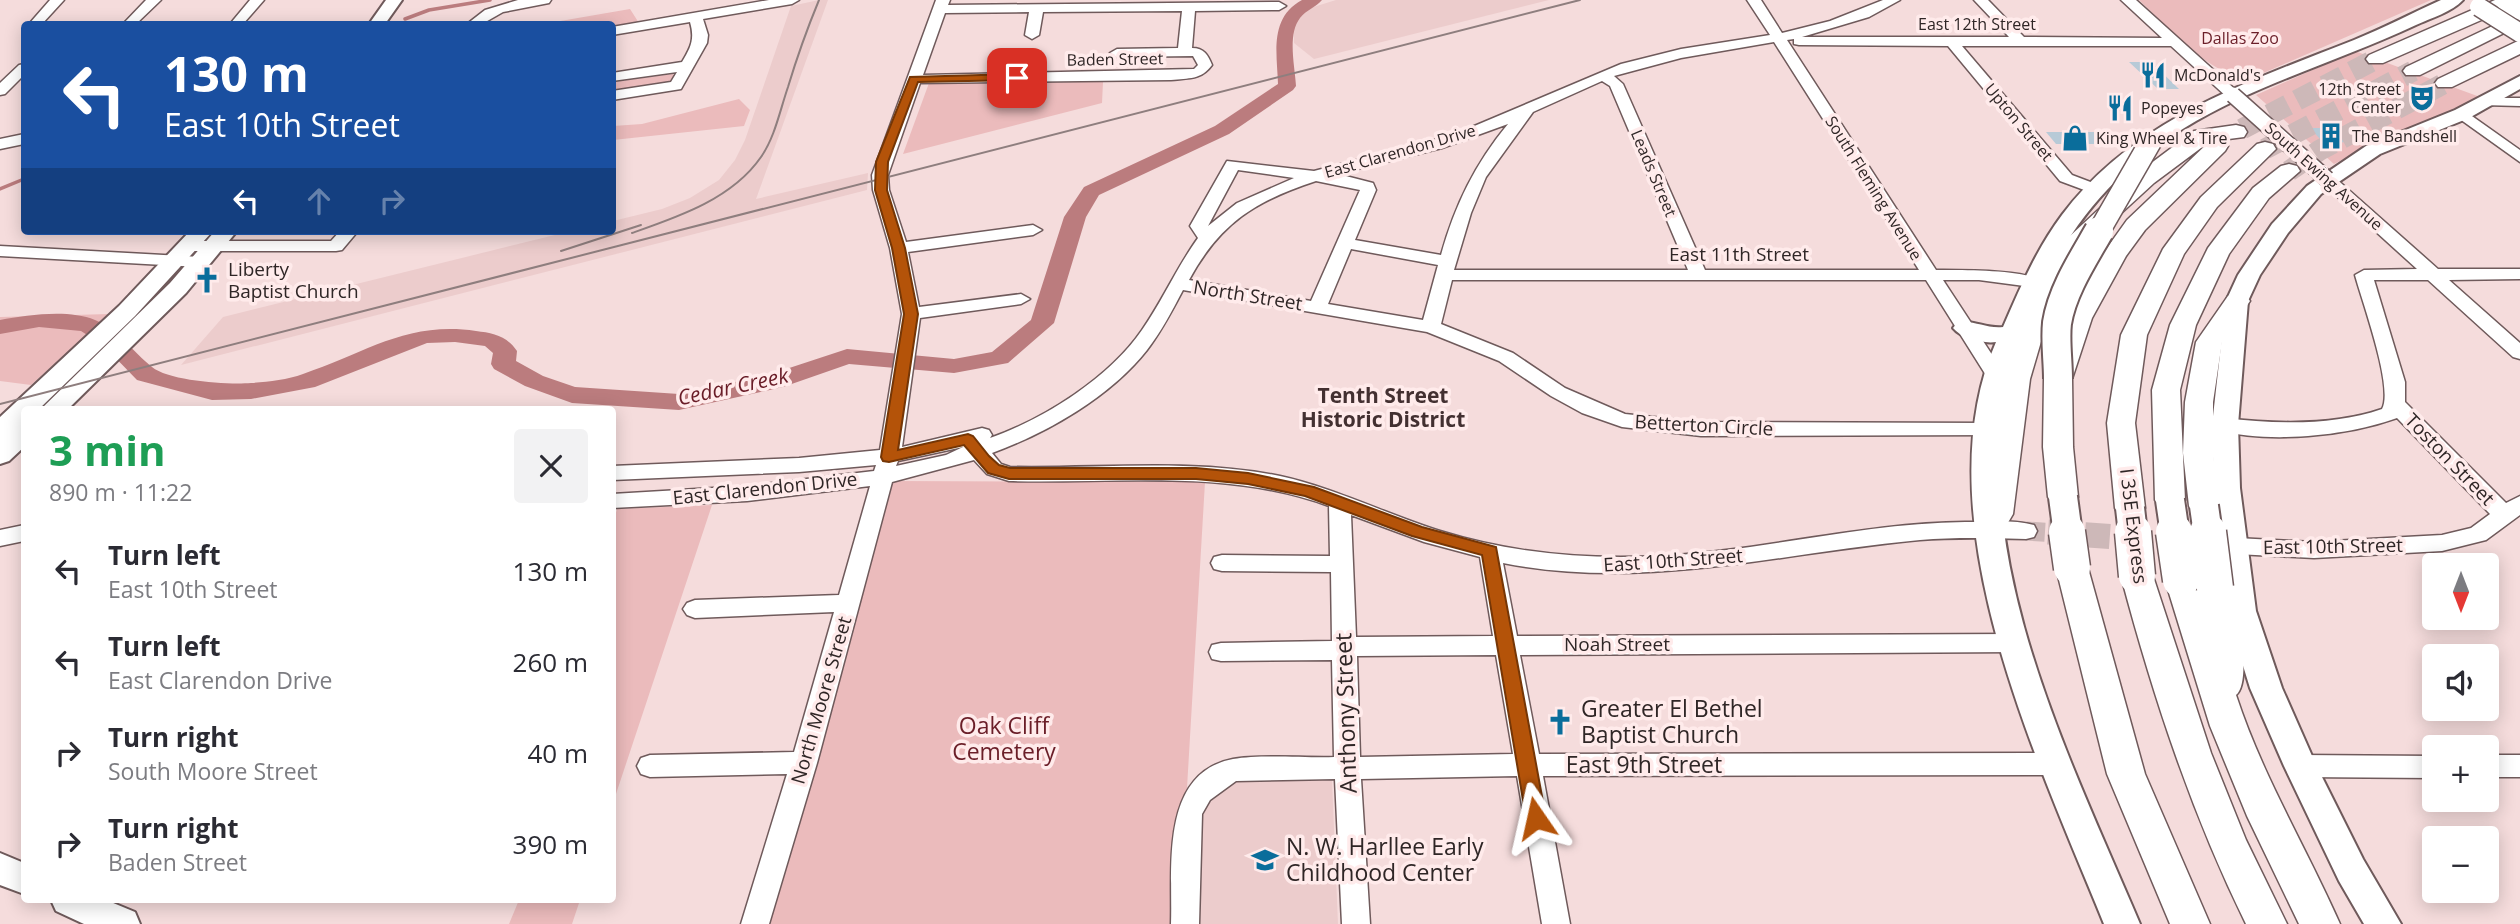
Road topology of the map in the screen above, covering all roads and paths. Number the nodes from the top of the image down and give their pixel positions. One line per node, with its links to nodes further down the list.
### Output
1 (57, 0): 24 (street)
2 (154, 0): 25 (street)
3 (257, 0): 26 (street)
4 (375, 0): 27 (main road)
5 (394, 0): 27 (main road)
6 (544, 0): 28 (street)
7 (792, 0): 17 (street)
8 (1754, 0): 32 (street, South Fleming Avenue)
9 (1893, 0): 32 (street, East Clarendon Drive)
10 (1981, 0): 34 (street)
11 (2128, 0): 35 (street, South Ewing Avenue)
12 (2504, 0): 21 (main road, bridge)
13 (2512, 0): 39 (highway)
14 (2453, 1): 16 (main road); 50 (main road)
15 (942, 4): 19 (street); 46 (street, North Moore Street)
16 (2484, 4): 23 (main road); 30 (main road, bridge)
17 (729, 5): 22 (street)
18 (1279, 6): 20 (street)
19 (1037, 7): 20 (street); 31 (street)
20 (1189, 7): 37 (street)
21 (2520, 10)
22 (696, 17): 29 (street); 40 (street)
23 (2520, 18): 43 (highway)
24 (38, 21)
25 (132, 21)
26 (239, 21)
27 (370, 21)
28 (477, 21)
29 (616, 30)
30 (2520, 33)
31 (1032, 35)
32 (1780, 38): 33 (street, East 12th Street); 44 (street, East Clarendon Drive); 74 (street, South Fleming Avenue)
33 (1952, 42): 34 (street, East 12th Street); 64 (street, Upton Street)
34 (2021, 42): 35 (street, East 12th Street)
35 (2174, 42): 50 (street, South Ewing Avenue)
36 (2520, 46): 41 (highway)
37 (1191, 52): 38 (street); 46 (street, Baden Street)
38 (1117, 53)
39 (2376, 59)
40 (686, 66): 45 (street); 51 (street)
41 (2520, 67)
42 (21, 71): 48 (street)
43 (2413, 71)
44 (1603, 75): 52 (street, East Clarendon Drive); 76 (street, Leads Street)
45 (616, 76)
46 (914, 79): 70 (street, North Moore Street)
47 (21, 87): 48 (street)
48 (0, 91)
49 (2517, 92): 53 (main road)
50 (2233, 95): 56 (main road); 63 (street, South Ewing Avenue, bridge)
51 (616, 96)
52 (1526, 110): 54 (street, East Clarendon Drive); 60 (street)
53 (2462, 114): 59 (street); 63 (main road)
54 (1458, 138): 60 (street); 62 (street, East Clarendon Drive)
55 (21, 140): 57 (street)
56 (2151, 141): 64 (main road); 89 (highway, bridge)
57 (0, 144)
58 (2265, 149): 145 (highway, I 35E Express, bridge)
59 (2520, 157)
60 (1489, 159): 72 (street)
61 (2289, 171): 123 (highway, bridge)
62 (1314, 176): 67 (street, East Clarendon Drive); 67 (street); 68 (street)
63 (2327, 180): 75 (street, South Ewing Avenue); 80 (main road)
64 (2095, 189): 77 (main road)
65 (1033, 230): 70 (street)
66 (346, 235): 69 (street)
67 (1207, 239): 78 (street, East Clarendon Drive)
68 (1345, 243): 72 (street, East 11th Street); 81 (street)
69 (201, 246): 71 (street); 87 (main road)
70 (899, 248): 82 (street, North Moore Street)
71 (0, 251)
72 (1446, 267): 76 (street, East 11th Street); 83 (street)
73 (2520, 274): 75 (street)
74 (1929, 275): 76 (street, East 11th Street); 77 (street, East 11th Street); 84 (street, South Fleming Avenue)
75 (2434, 275): 86 (street, South Ewing Avenue); 90 (street)
76 (1699, 276)
77 (2032, 282): 85 (main road)
78 (1179, 284): 81 (street, North Street); 98 (street, East Clarendon Drive)
79 (1021, 299): 82 (street)
80 (2237, 301): 94 (main road); 123 (highway, bridge)
81 (1318, 307): 83 (street, Betterton Circle)
82 (911, 314): 100 (street, North Moore Street)
83 (1431, 327): 95 (street, Betterton Circle)
84 (1965, 328): 85 (main road); 88 (street, South Fleming Avenue)
85 (2012, 333): 88 (main road)
86 (2520, 353)
87 (92, 358): 91 (main road); 92 (main road)
88 (1996, 376): 95 (main road)
89 (2058, 379): 109 (highway); 133 (highway, bridge)
90 (2395, 404): 94 (street); 106 (street, Toston Street)
91 (32, 406)
92 (55, 406)
93 (21, 414): 96 (main road)
94 (2225, 425): 113 (main road)
95 (1988, 430): 109 (main road)
96 (0, 431)
97 (21, 436): 99 (main road)
98 (972, 446): 100 (street, East Clarendon Drive); 105 (street, East 10th Street)
99 (0, 455)
100 (887, 466): 101 (street, East Clarendon Drive); 103 (street, East Clarendon Drive); 117 (street, North Moore Street)
101 (729, 467): 102 (street, East Clarendon Drive); 103 (street)
102 (616, 473)
103 (720, 494): 104 (street, East Clarendon Drive)
104 (616, 501)
105 (1340, 502): 114 (street, East 10th Street); 116 (street, Anthony Street)
106 (2512, 510): 113 (street, East 10th Street)
107 (0, 527): 108 (street)
108 (21, 530)
109 (1988, 530): 110 (street, East 10th Street); 114 (street, East 10th Street); 119 (main road)
110 (2026, 531)
111 (21, 532): 112 (street)
112 (0, 538)
113 (2226, 545): 128 (main road)
114 (1490, 551): 120 (street)
115 (1222, 563): 116 (street)
116 (1341, 564): 121 (street, Anthony Street)
117 (849, 603): 118 (street); 124 (street, North Moore Street)
118 (695, 609)
119 (2015, 643): 120 (street, Noah Street); 125 (main road)
120 (1504, 645): 121 (street, Noah Street); 126 (street)
121 (1344, 650): 122 (street, Noah Street); 131 (street, Anthony Street)
122 (1221, 652)
123 (2228, 726): 146 (highway)
124 (804, 763): 127 (street); 139 (street, North Moore Street)
125 (2055, 764): 126 (street, East 9th Street); 142 (main road)
126 (1526, 765): 131 (street, East 9th Street); 141 (street)
127 (650, 766)
128 (2300, 766): 132 (street); 147 (main road)
129 (2499, 766): 130 (street)
130 (2520, 766)
131 (1349, 767): 137 (street, East 9th Street); 140 (street, Anthony Street)
132 (2422, 767)
133 (2126, 774): 143 (highway); 144 (highway)
134 (0, 868): 135 (main road)
135 (21, 878)
136 (76, 903): 138 (main road)
137 (1186, 913)
138 (122, 924)
139 (755, 924)
140 (1356, 924)
141 (1556, 924)
142 (2122, 924)
143 (2171, 924)
144 (2190, 924)
145 (2267, 924)
146 (2320, 924)
147 (2383, 924)

